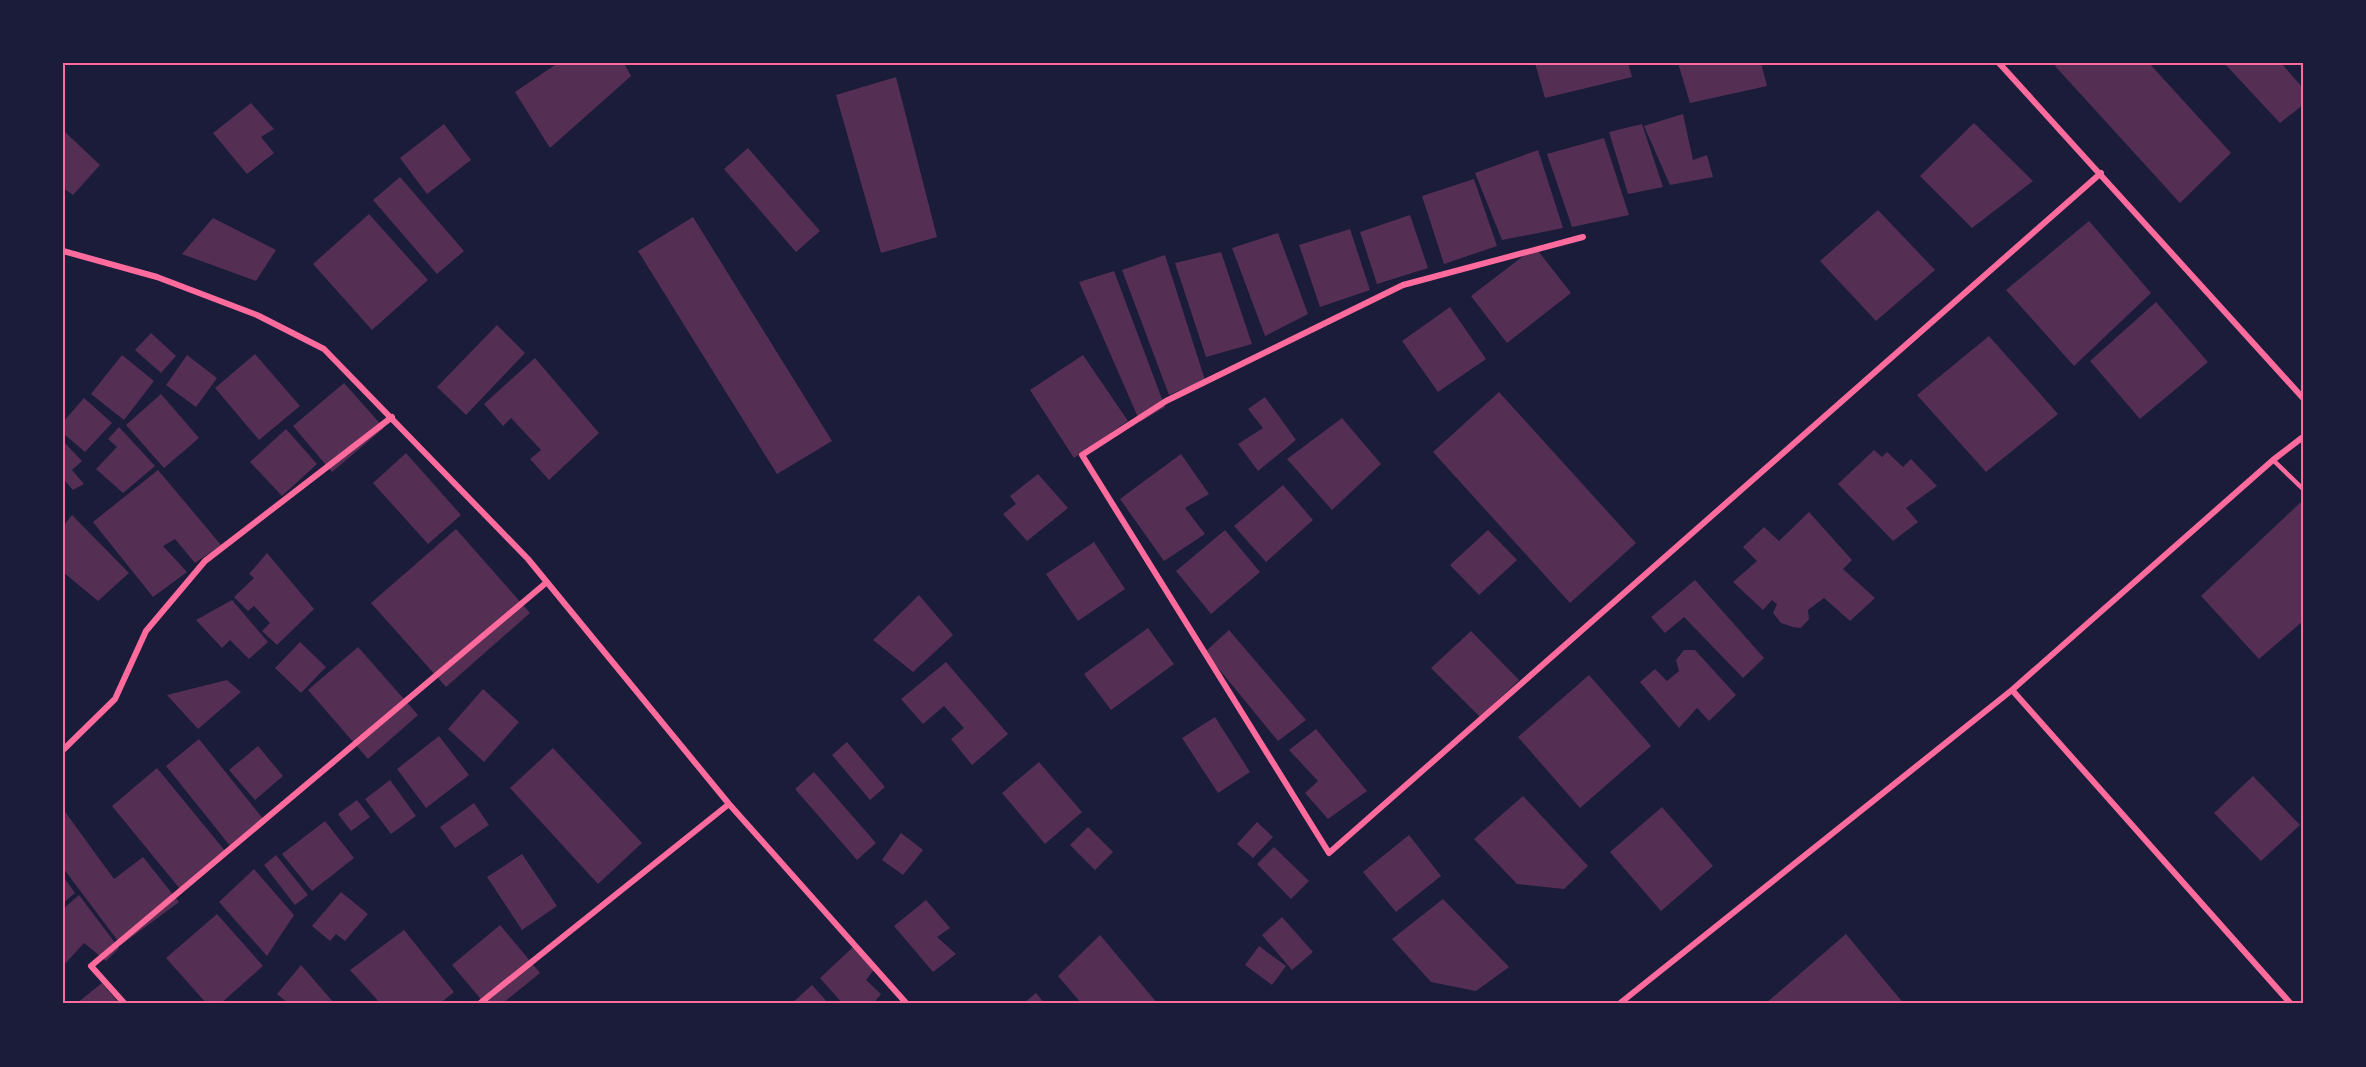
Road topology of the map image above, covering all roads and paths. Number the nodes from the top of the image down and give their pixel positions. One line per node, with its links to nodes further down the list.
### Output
1 (1999, 63): 2 (street)
2 (2100, 173): 3 (street); 5 (street)
3 (1583, 237)
4 (63, 251): 6 (street)
5 (2303, 398)
6 (392, 417): 10 (street); 12 (street)
7 (2303, 436): 8 (street)
8 (2273, 460): 9 (lane); 11 (street)
9 (2303, 489)
10 (547, 582): 13 (street); 14 (street)
11 (2012, 690): 17 (street); 18 (street)
12 (63, 750)
13 (729, 804): 15 (street); 16 (street)
14 (125, 1004)
15 (479, 1004)
16 (907, 1004)
17 (1618, 1004)
18 (2291, 1004)

